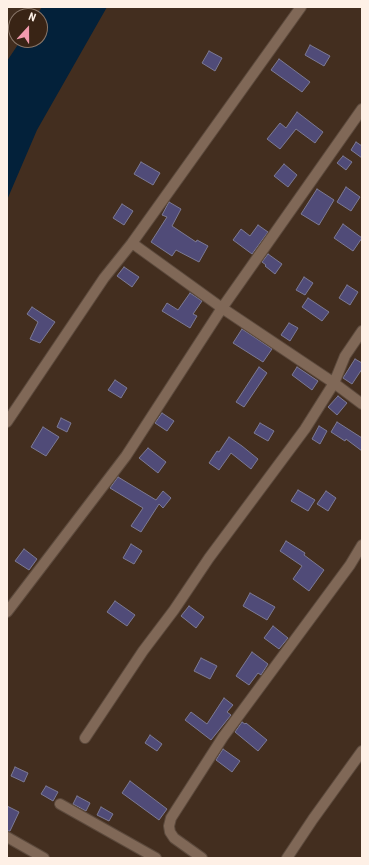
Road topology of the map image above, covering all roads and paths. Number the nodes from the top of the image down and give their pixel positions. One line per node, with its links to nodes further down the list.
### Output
1 (301, 7): 3 (street)
2 (362, 109): 4 (street)
3 (132, 243): 4 (street); 8 (street)
4 (222, 308): 6 (street); 10 (street)
5 (362, 331): 6 (street)
6 (334, 383): 7 (street); 11 (street)
7 (362, 404)
8 (7, 422)
9 (362, 545): 17 (street)
10 (7, 612)
11 (85, 738)
12 (362, 751): 18 (street)
13 (60, 804): 16 (street)
14 (7, 837): 15 (street)
15 (44, 858)
16 (156, 858)
17 (202, 858)
18 (287, 858)

